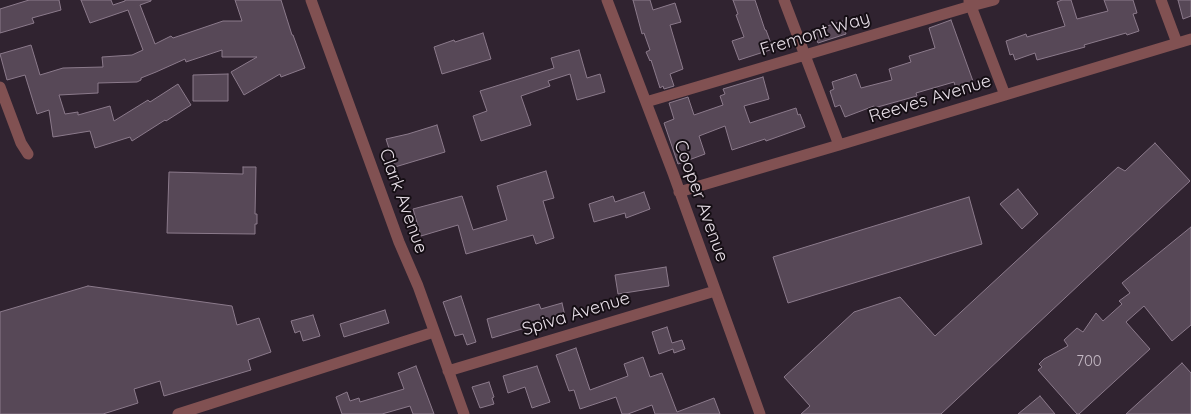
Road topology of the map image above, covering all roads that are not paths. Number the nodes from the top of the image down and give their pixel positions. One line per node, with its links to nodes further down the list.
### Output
1 (311, 0): 17 (street, Clark Avenue)
2 (608, 0): 12 (street, Cooper Avenue)
3 (784, 0): 9 (street)
4 (994, 0): 6 (street, Fremont Way)
5 (1161, 0): 8 (street)
6 (970, 3): 9 (street, Fremont Way); 11 (street)
7 (1191, 39): 8 (street, Reeves Avenue)
8 (1177, 43): 11 (street, Reeves Avenue)
9 (804, 55): 12 (street, Fremont Way); 13 (street)
10 (0, 87): 14 (street)
11 (1005, 95): 13 (street, Reeves Avenue)
12 (646, 102): 15 (street, Cooper Avenue)
13 (839, 145): 15 (street, Reeves Avenue)
14 (28, 154)
15 (679, 192): 16 (street, Cooper Avenue)
16 (715, 291): 18 (street, Spiva Avenue); 21 (street, Cooper Avenue)
17 (434, 332): 18 (street, Clark Avenue); 19 (street)
18 (448, 371): 20 (street, Clark Avenue)
19 (178, 414)
20 (464, 414)
21 (760, 414)

